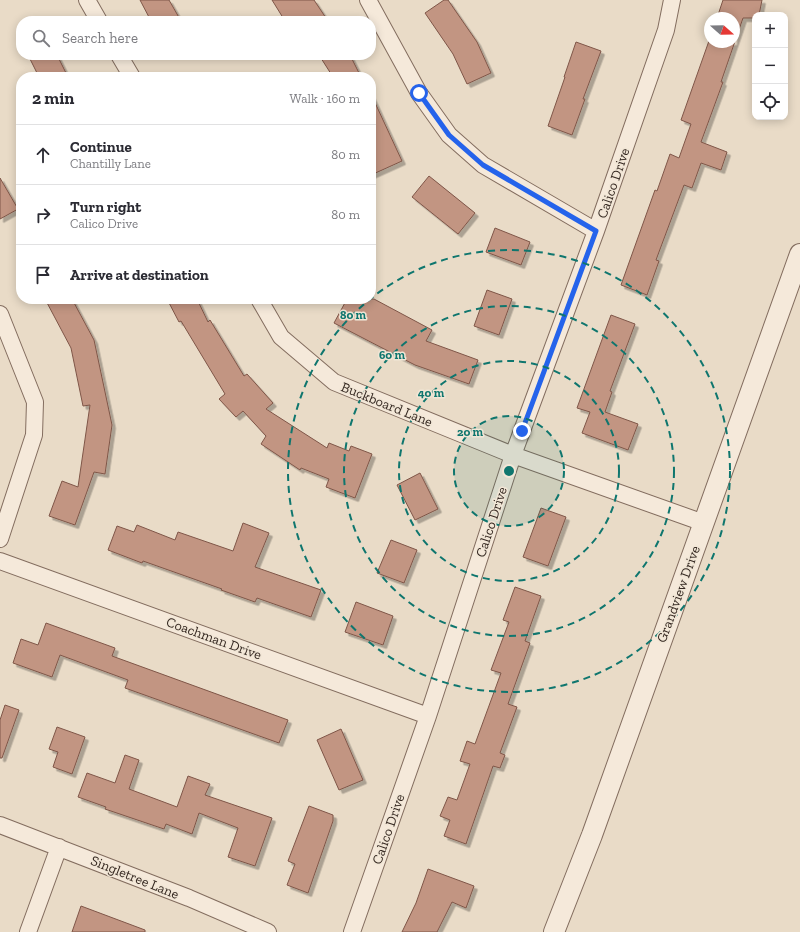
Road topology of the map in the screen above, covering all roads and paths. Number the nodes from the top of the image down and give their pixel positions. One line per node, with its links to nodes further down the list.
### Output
1 (87, 0): 4 (street)
2 (368, 0): 7 (street)
3 (672, 0): 7 (street, Calico Drive)
4 (96, 16)
5 (122, 60): 6 (street)
6 (129, 72)
7 (596, 231): 11 (street, Calico Drive)
8 (800, 254): 12 (street, Grandview Drive)
9 (262, 304): 11 (street, Buckboard Lane)
10 (0, 314): 13 (street)
11 (513, 455): 12 (street, Buckboard Lane); 15 (street, Calico Drive)
12 (704, 523): 21 (street, Grandview Drive)
13 (0, 539)
14 (0, 561): 15 (street, Coachman Drive)
15 (428, 716): 20 (street, Calico Drive)
16 (0, 825): 17 (street, Singletree Lane)
17 (59, 847): 18 (street); 19 (street, Singletree Lane)
18 (28, 932)
19 (268, 932)
20 (352, 932)
21 (554, 932)

